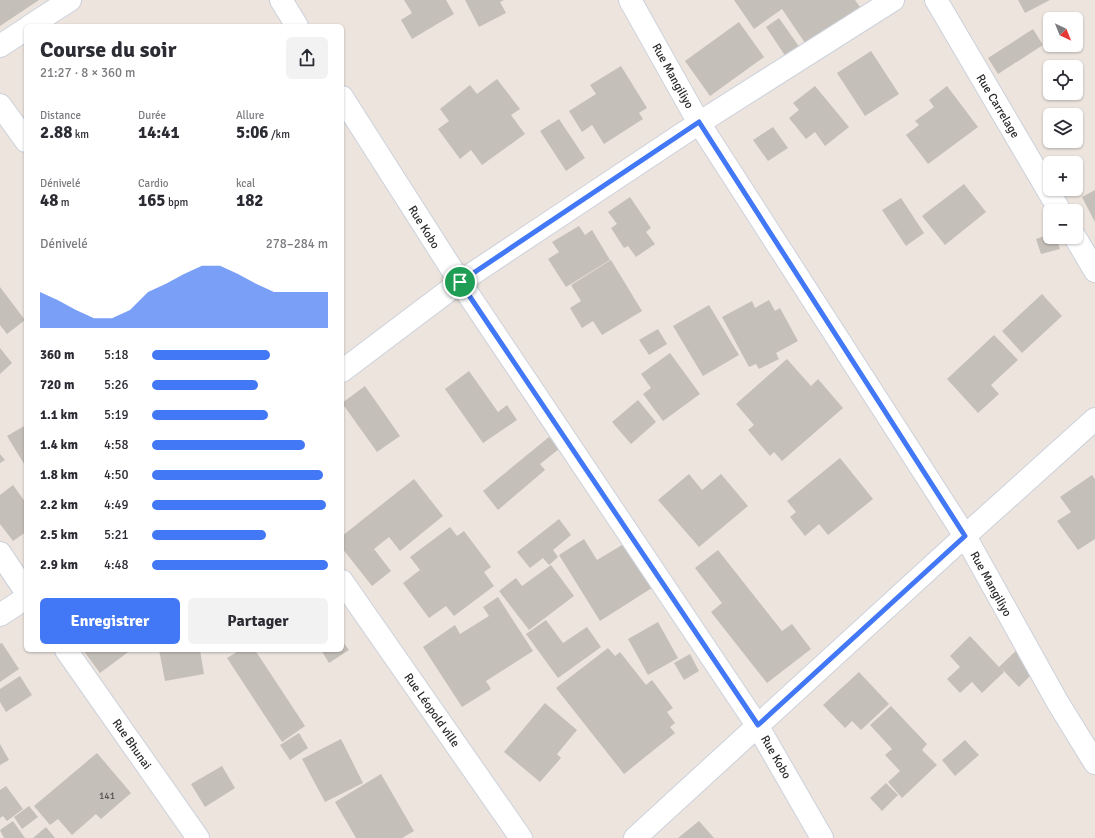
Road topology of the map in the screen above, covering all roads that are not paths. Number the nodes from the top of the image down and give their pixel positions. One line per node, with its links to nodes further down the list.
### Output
1 (70, 0): 6 (street)
2 (281, 0): 7 (street)
3 (630, 0): 12 (street, Rue Mangiliyo)
4 (893, 0): 12 (street)
5 (936, 0): 14 (street, Rue Carrelage)
6 (33, 24)
7 (296, 24)
8 (24, 30): 9 (street)
9 (0, 46)
10 (344, 100): 17 (street, Rue Kobo)
11 (0, 105): 13 (street)
12 (699, 122): 17 (street); 20 (street, Rue Mangiliyo)
13 (24, 138)
14 (1056, 204)
15 (1079, 244): 16 (street)
16 (1095, 271)
17 (460, 282): 18 (street); 27 (street, Rue Kobo)
18 (344, 369)
19 (1095, 419): 20 (street)
20 (965, 536): 27 (street); 28 (street, Rue Mangiliyo)
21 (0, 553): 23 (street)
22 (344, 584): 30 (street, Rue Léopold ville)
23 (24, 589)
24 (24, 599): 25 (street)
25 (0, 616)
26 (67, 652): 29 (street, Rue Bhunai)
27 (758, 725): 31 (street); 32 (street, Rue Kobo)
28 (1095, 763)
29 (198, 838)
30 (521, 838)
31 (635, 838)
32 (822, 838)

